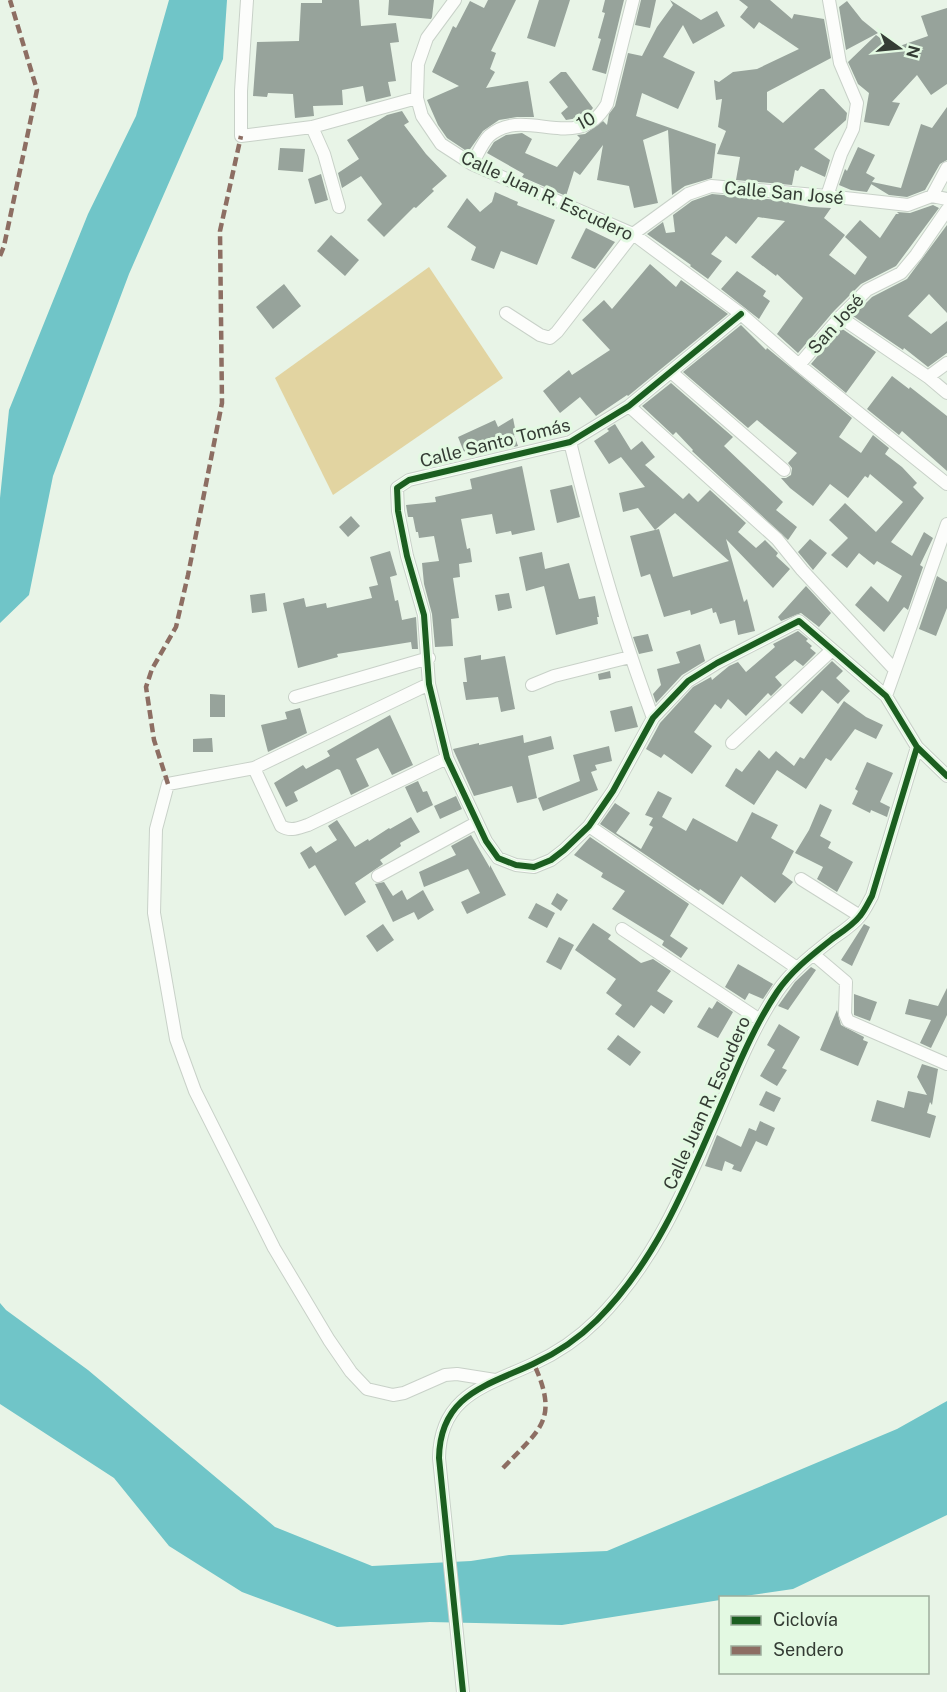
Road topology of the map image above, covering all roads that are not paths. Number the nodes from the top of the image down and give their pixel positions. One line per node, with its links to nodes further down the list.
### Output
1 (247, 0): 6 (street)
2 (455, 0): 5 (street, Calle Juan R. Escudero)
3 (633, 0): 7 (street, 10)
4 (829, 0): 9 (street)
5 (417, 98): 6 (street); 7 (street, Calle Juan R. Escudero)
6 (312, 127): 12 (street)
7 (472, 164): 14 (street, Calle Juan R. Escudero)
8 (947, 168): 10 (street)
9 (827, 196): 10 (street, Calle San José); 14 (street, Calle San José)
10 (932, 196): 11 (street)
11 (947, 199)
12 (339, 207)
13 (947, 210): 17 (street, San José)
14 (633, 234): 15 (street, Calle San José); 16 (street, Calle Juan R. Escudero)
15 (506, 313)
16 (741, 314): 19 (street, Calle Juan R. Escudero); 20 (street, Calle Santo Tomás)
17 (840, 317): 19 (street, San José); 21 (street)
18 (947, 363): 21 (street)
19 (799, 365): 26 (street, Calle Juan R. Escudero)
20 (671, 372): 23 (street, Calle Santo Tomás); 25 (street)
21 (928, 377): 22 (street)
22 (947, 393)
23 (629, 406): 24 (street, Calle Santo Tomás); 31 (street)
24 (570, 442): 29 (street); 30 (street, Calle Santo Tomás)
25 (784, 470)
26 (947, 484)
27 (947, 525): 31 (street)
28 (832, 650): 34 (street); 36 (street); 37 (street)
29 (630, 657): 33 (street); 36 (street)
30 (429, 658): 32 (street); 35 (street)
31 (895, 670): 34 (street)
32 (429, 684): 39 (street); 40 (street)
33 (532, 685)
34 (886, 696): 38 (street)
35 (295, 697)
36 (653, 718): 43 (street)
37 (732, 743)
38 (917, 747): 41 (street); 46 (street, Calle Juan R. Escudero)
39 (447, 758): 40 (street); 42 (street)
40 (254, 768): 52 (street)
41 (946, 773)
42 (476, 823): 43 (street); 44 (street)
43 (589, 826): 49 (street)
44 (378, 876)
45 (801, 879): 46 (street)
46 (860, 916): 48 (street, Calle Juan R. Escudero)
47 (622, 929): 50 (street)
48 (813, 954): 49 (street, Calle Juan R. Escudero); 51 (street)
49 (797, 968): 50 (street, Calle Juan R. Escudero)
50 (760, 1020): 52 (street, Calle Juan R. Escudero)
51 (947, 1064)
52 (495, 1380): 53 (street, Calle Juan R. Escudero)
53 (463, 1692)

